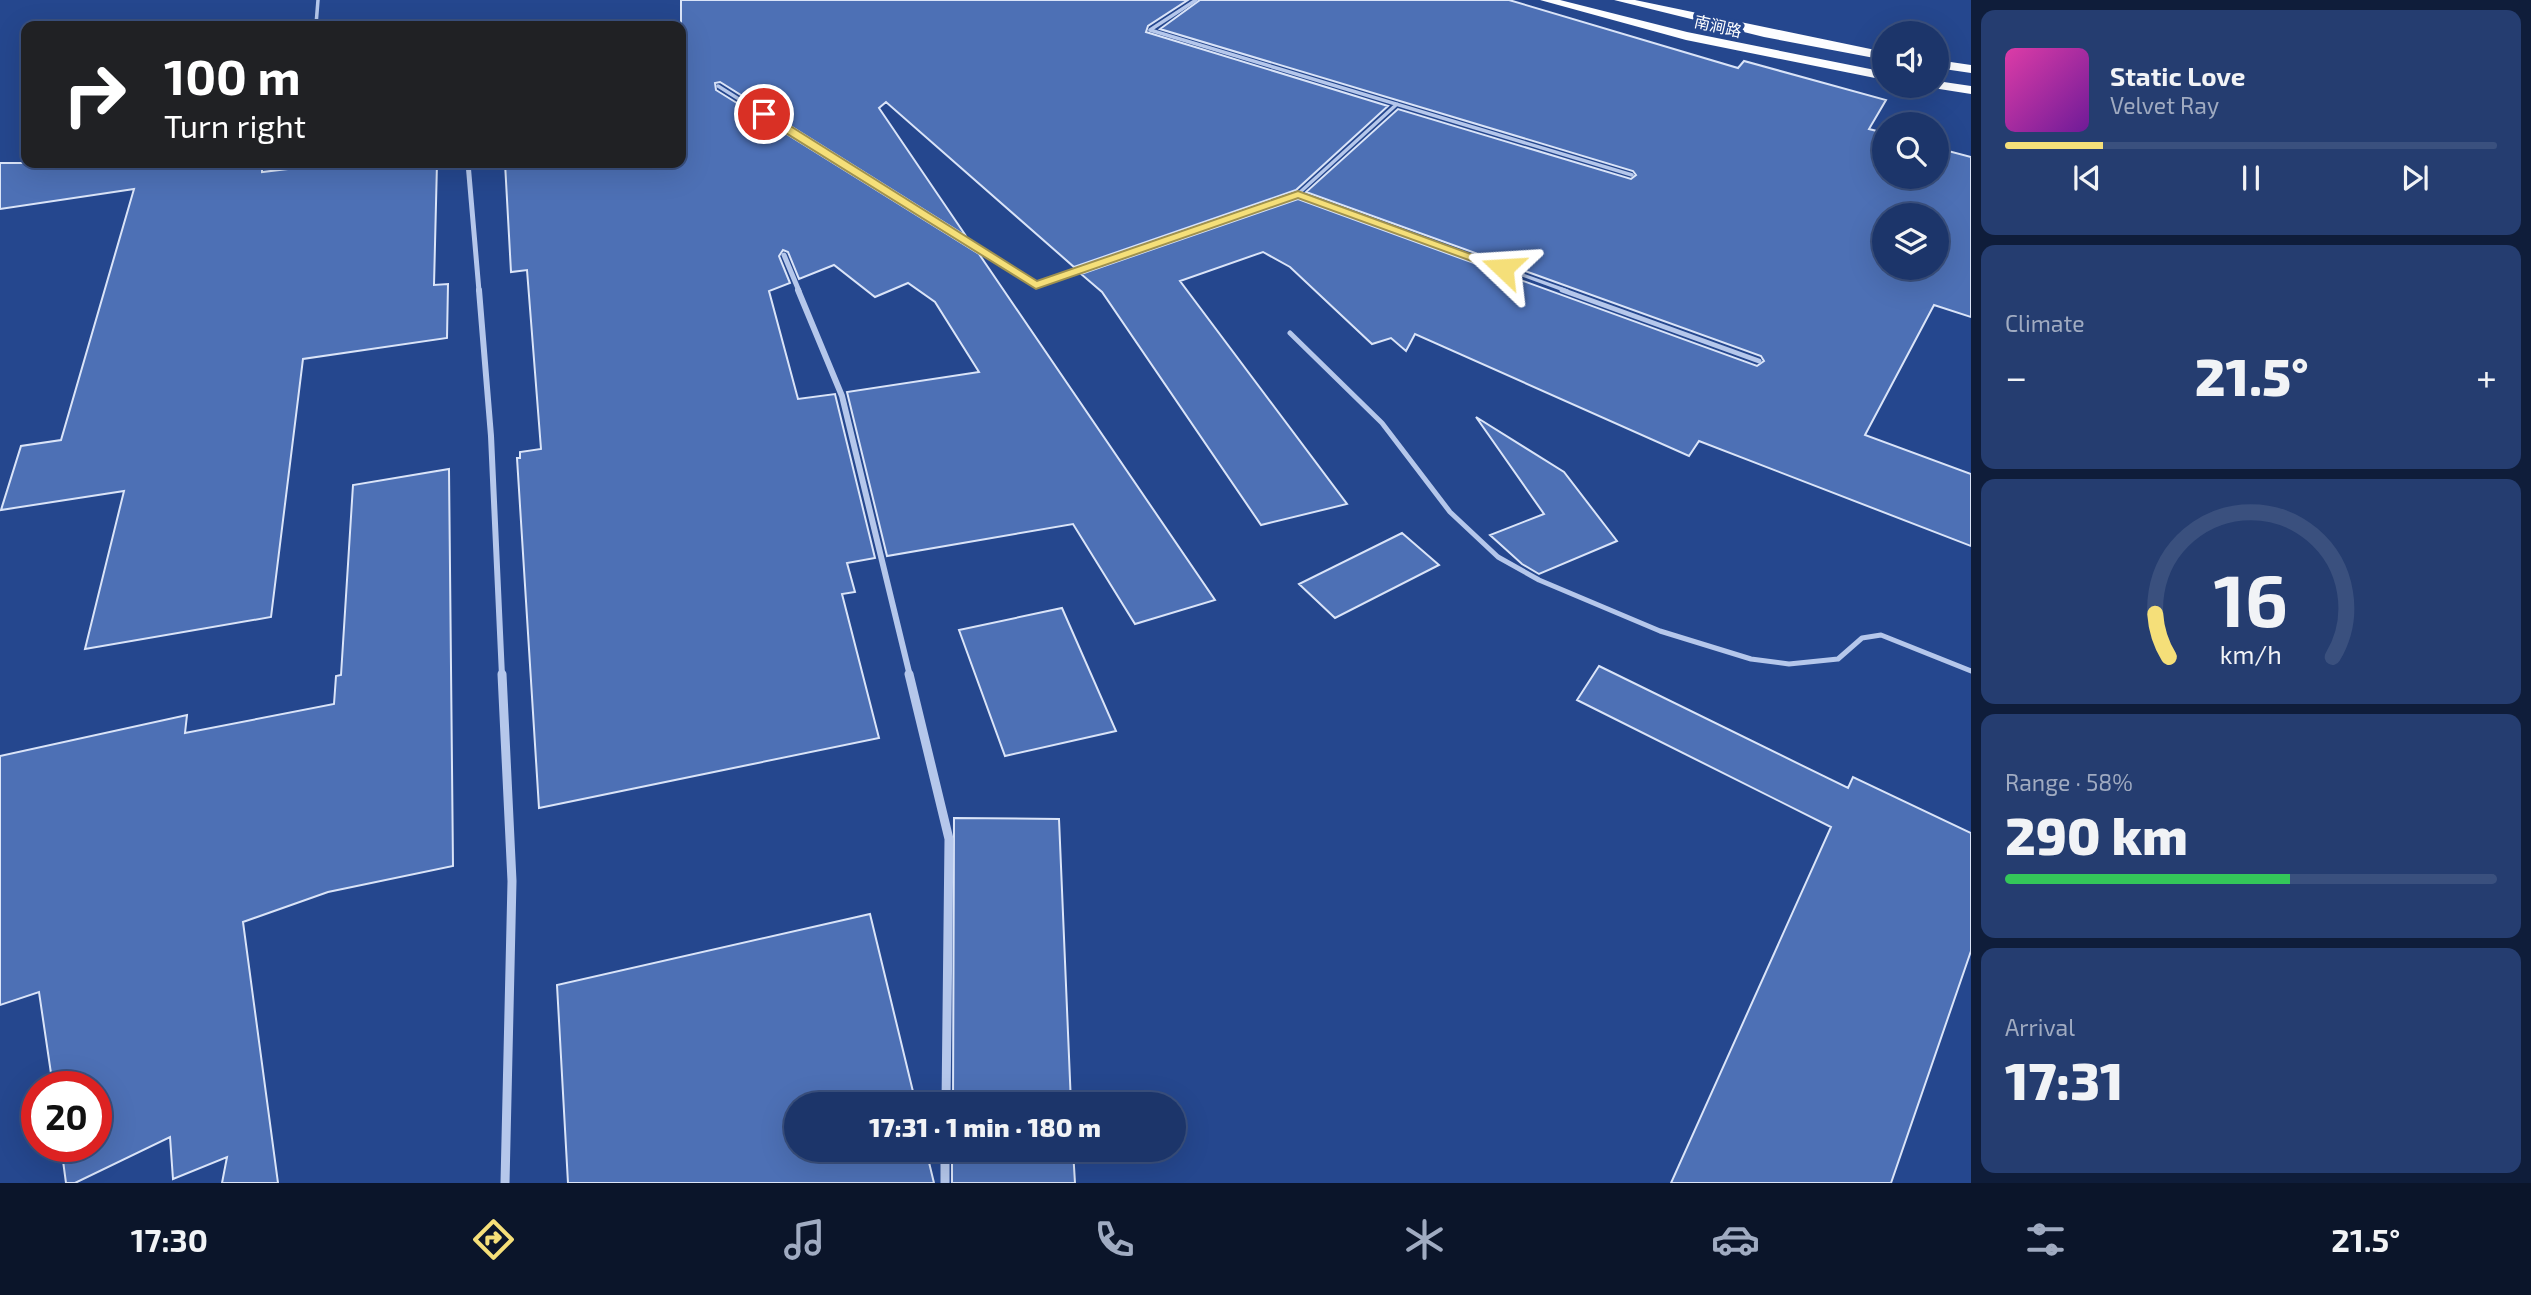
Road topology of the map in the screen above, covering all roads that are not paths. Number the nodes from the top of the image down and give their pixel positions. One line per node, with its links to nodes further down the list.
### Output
1 (318, 0): 5 (lane)
2 (1196, 0): 13 (lane)
3 (1546, 0): 9 (highway, 南涧路)
4 (1620, 0): 6 (highway, 南涧路)
5 (316, 21)
6 (1872, 54)
7 (1949, 66): 8 (highway)
8 (1971, 69)
9 (1872, 73)
10 (718, 86): 16 (lane)
11 (1949, 87): 12 (highway)
12 (1971, 90)
13 (1397, 104): 15 (lane); 16 (lane)
14 (468, 168): 23 (street)
15 (1632, 175)
16 (1298, 194): 19 (lane)
17 (784, 255): 21 (street)
18 (1290, 333): 20 (lane)
19 (1759, 361)
20 (1971, 671)
21 (946, 1092)
22 (945, 1162): 24 (street)
23 (505, 1183)
24 (945, 1183)

